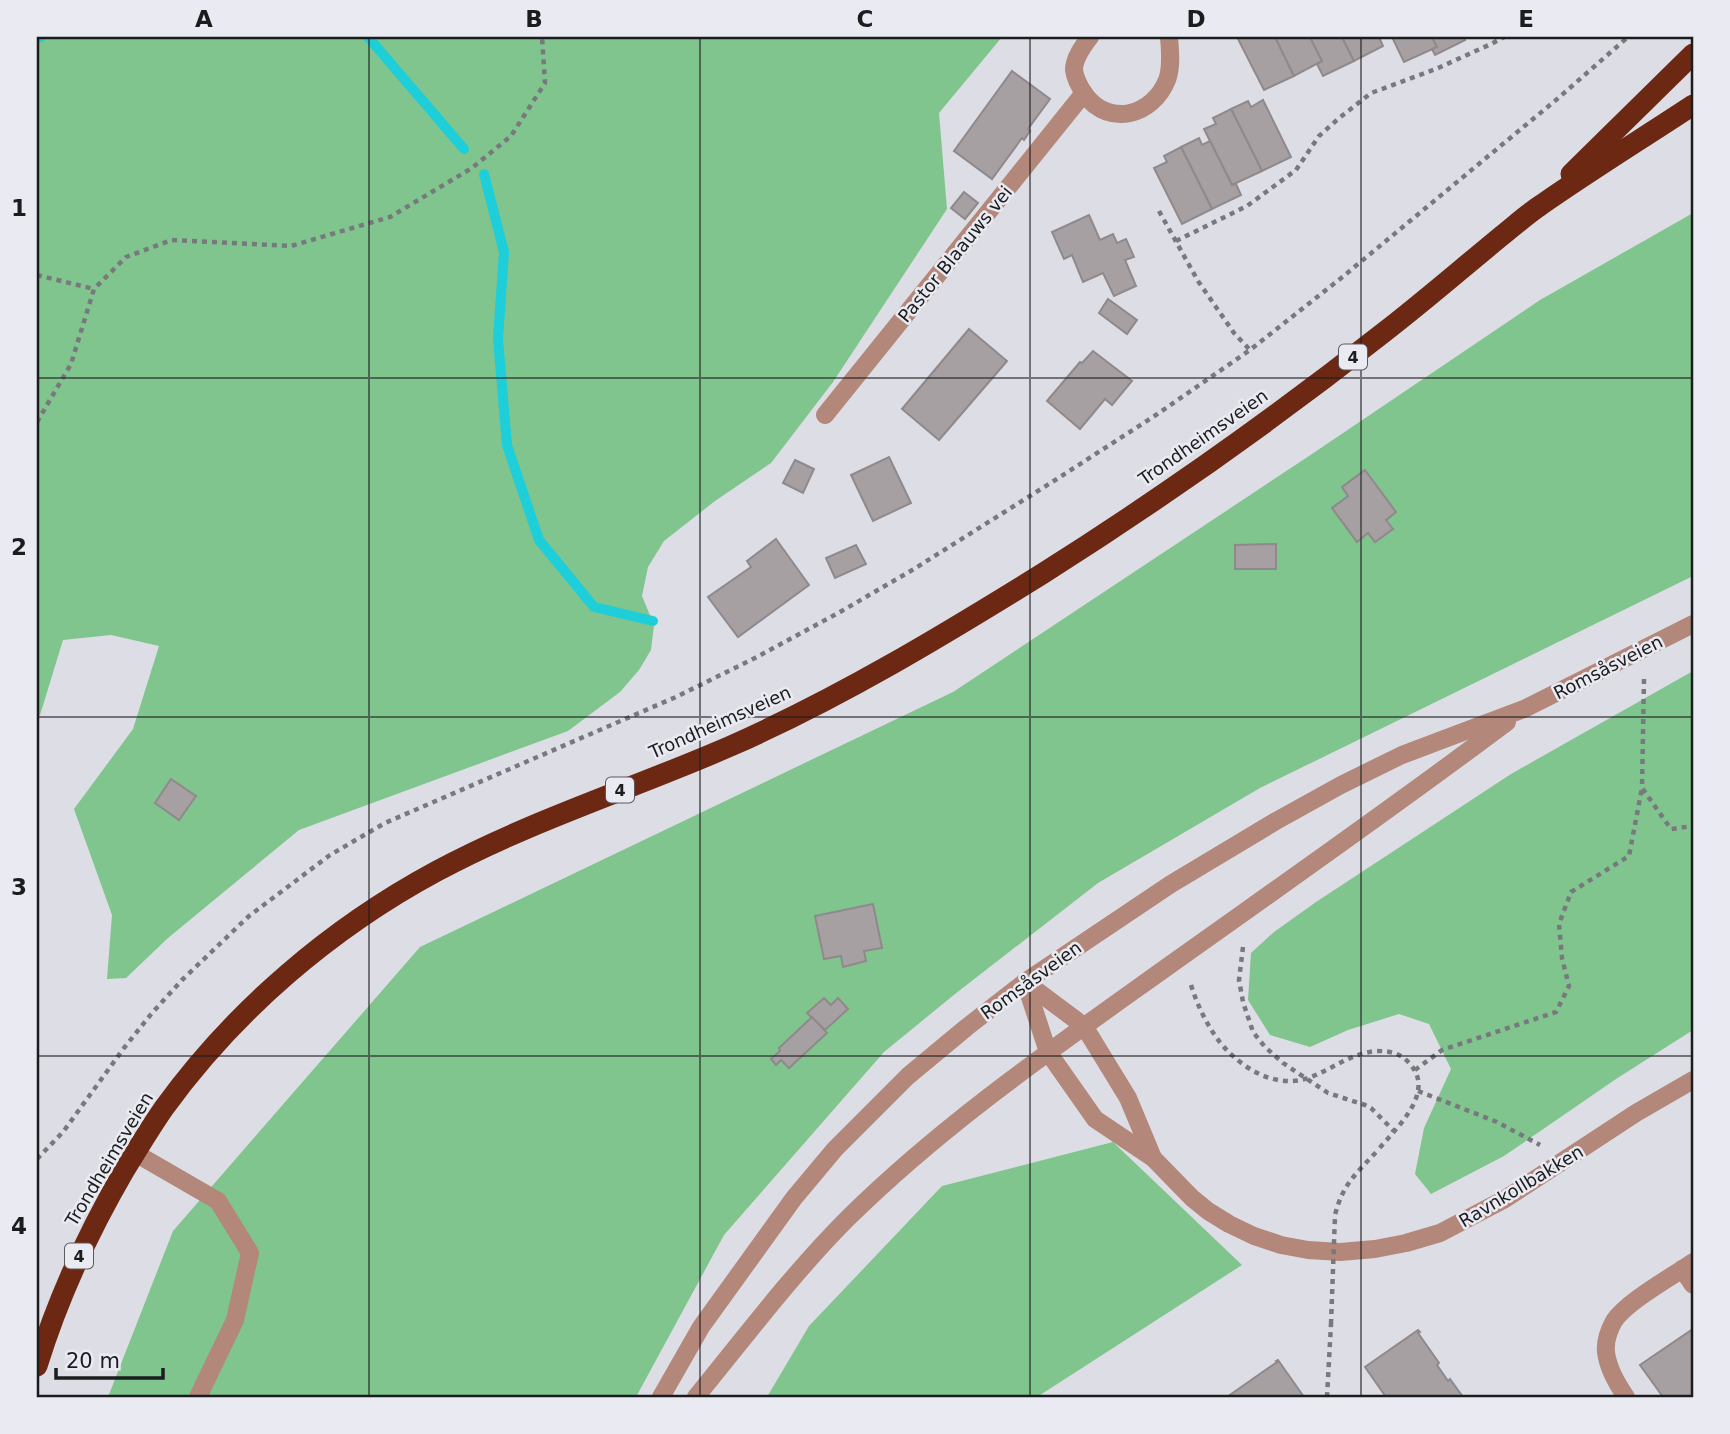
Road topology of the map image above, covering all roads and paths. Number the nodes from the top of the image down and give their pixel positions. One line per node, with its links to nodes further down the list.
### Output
1 (542, 37): 13 (path)
2 (1090, 37): 7 (street)
3 (1169, 37): 7 (street)
4 (1504, 37): 11 (path)
5 (1628, 37): 14 (path)
6 (1693, 54): 9 (highway, Trondheimsveien / 4)
7 (1084, 93): 15 (street, Pastor Blaauws vei)
8 (1693, 105): 9 (highway, Trondheimsveien / 4)
9 (1537, 208): 32 (highway, Trondheimsveien / 4)
10 (1159, 211): 11 (path)
11 (1177, 241): 14 (path)
12 (37, 275): 13 (path)
13 (94, 289): 16 (path)
14 (1250, 350): 34 (path)
15 (825, 415)
16 (37, 422)
17 (1693, 624): 19 (street, Romsåsveien)
18 (1644, 679): 20 (path)
19 (1524, 709): 23 (street, Romsåsveien); 25 (street, Romsåsveien)
20 (1642, 788): 21 (path); 27 (path)
21 (1693, 826)
22 (1243, 946): 28 (path)
23 (1025, 982): 25 (street, Ravnkollbakken); 26 (street, Ravnkollbakken); 40 (street, Romsåsveien)
24 (1191, 985): 28 (path)
25 (1084, 1026): 26 (street, Romsåsveien); 33 (street, Ravnkollbakken)
26 (1048, 1052): 33 (street, Ravnkollbakken); 41 (street, Romsåsveien)
27 (1415, 1070): 28 (path); 30 (path)
28 (1307, 1079): 31 (path)
29 (1693, 1080): 35 (street, Ravnkollbakken)
30 (1418, 1091): 31 (path); 35 (path)
31 (1394, 1131): 42 (path, bridge)
32 (135, 1153): 38 (highway, Trondheimsveien / 4); 39 (street)
33 (1153, 1158): 35 (street, Ravnkollbakken)
34 (37, 1159)
35 (1565, 1160)
36 (1688, 1266): 37 (street); 43 (street)
37 (1693, 1285)
38 (37, 1366)
39 (198, 1397)
40 (661, 1397)
41 (696, 1397)
42 (1327, 1397)
43 (1626, 1397)

